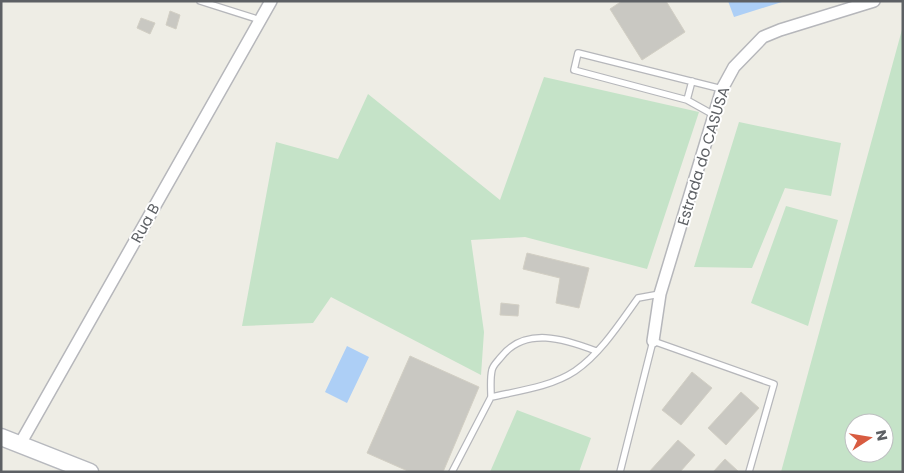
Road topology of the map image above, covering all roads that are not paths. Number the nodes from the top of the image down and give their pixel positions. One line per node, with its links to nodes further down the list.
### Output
1 (200, 1): 4 (lane)
2 (271, 1): 4 (street, Rua B)
3 (874, 1): 6 (street, Estrada do CASUSA)
4 (260, 20): 14 (street, Rua B)
5 (692, 81): 6 (lane); 7 (lane); 7 (lane)
6 (722, 89): 8 (street, Estrada do CASUSA)
7 (687, 100): 8 (lane)
8 (714, 115): 9 (street, Estrada do CASUSA)
9 (660, 294): 10 (street, Estrada do CASUSA); 11 (lane)
10 (653, 341): 17 (lane); 18 (lane)
11 (596, 351): 12 (lane); 12 (lane)
12 (490, 397): 16 (lane)
13 (1, 437): 14 (street)
14 (20, 444): 15 (street)
15 (90, 472)
16 (452, 472)
17 (620, 472)
18 (749, 472)

